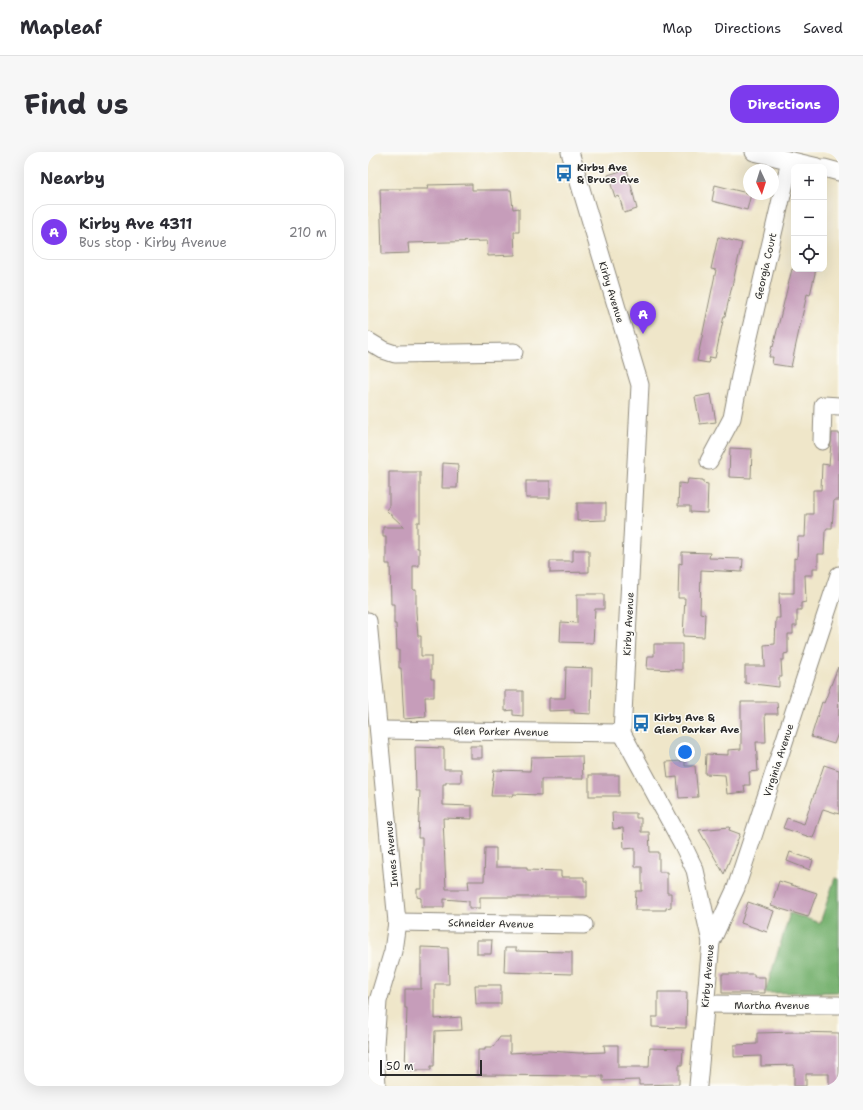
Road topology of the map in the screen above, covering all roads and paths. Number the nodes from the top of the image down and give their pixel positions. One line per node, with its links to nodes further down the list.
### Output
1 (570, 152): 15 (street, Kirby Avenue)
2 (754, 152): 3 (street)
3 (790, 161): 4 (street); 11 (street, Georgia Court)
4 (804, 164)
5 (827, 169): 6 (street)
6 (839, 172)
7 (368, 341): 8 (street)
8 (514, 352)
9 (839, 406): 10 (street)
10 (822, 441)
11 (709, 461)
12 (839, 575): 18 (street, Virginia Avenue)
13 (368, 621): 14 (street, Innes Avenue)
14 (379, 730): 15 (street, Glen Parker Avenue); 16 (street, Innes Avenue)
15 (622, 733): 18 (street, Kirby Avenue)
16 (397, 922): 17 (street, Schneider Avenue); 21 (street, Innes Avenue)
17 (584, 925)
18 (711, 942): 19 (street, Kirby Avenue)
19 (705, 1004): 20 (street, Martha Avenue); 22 (street, Kirby Avenue)
20 (839, 1006)
21 (376, 1086)
22 (698, 1086)

